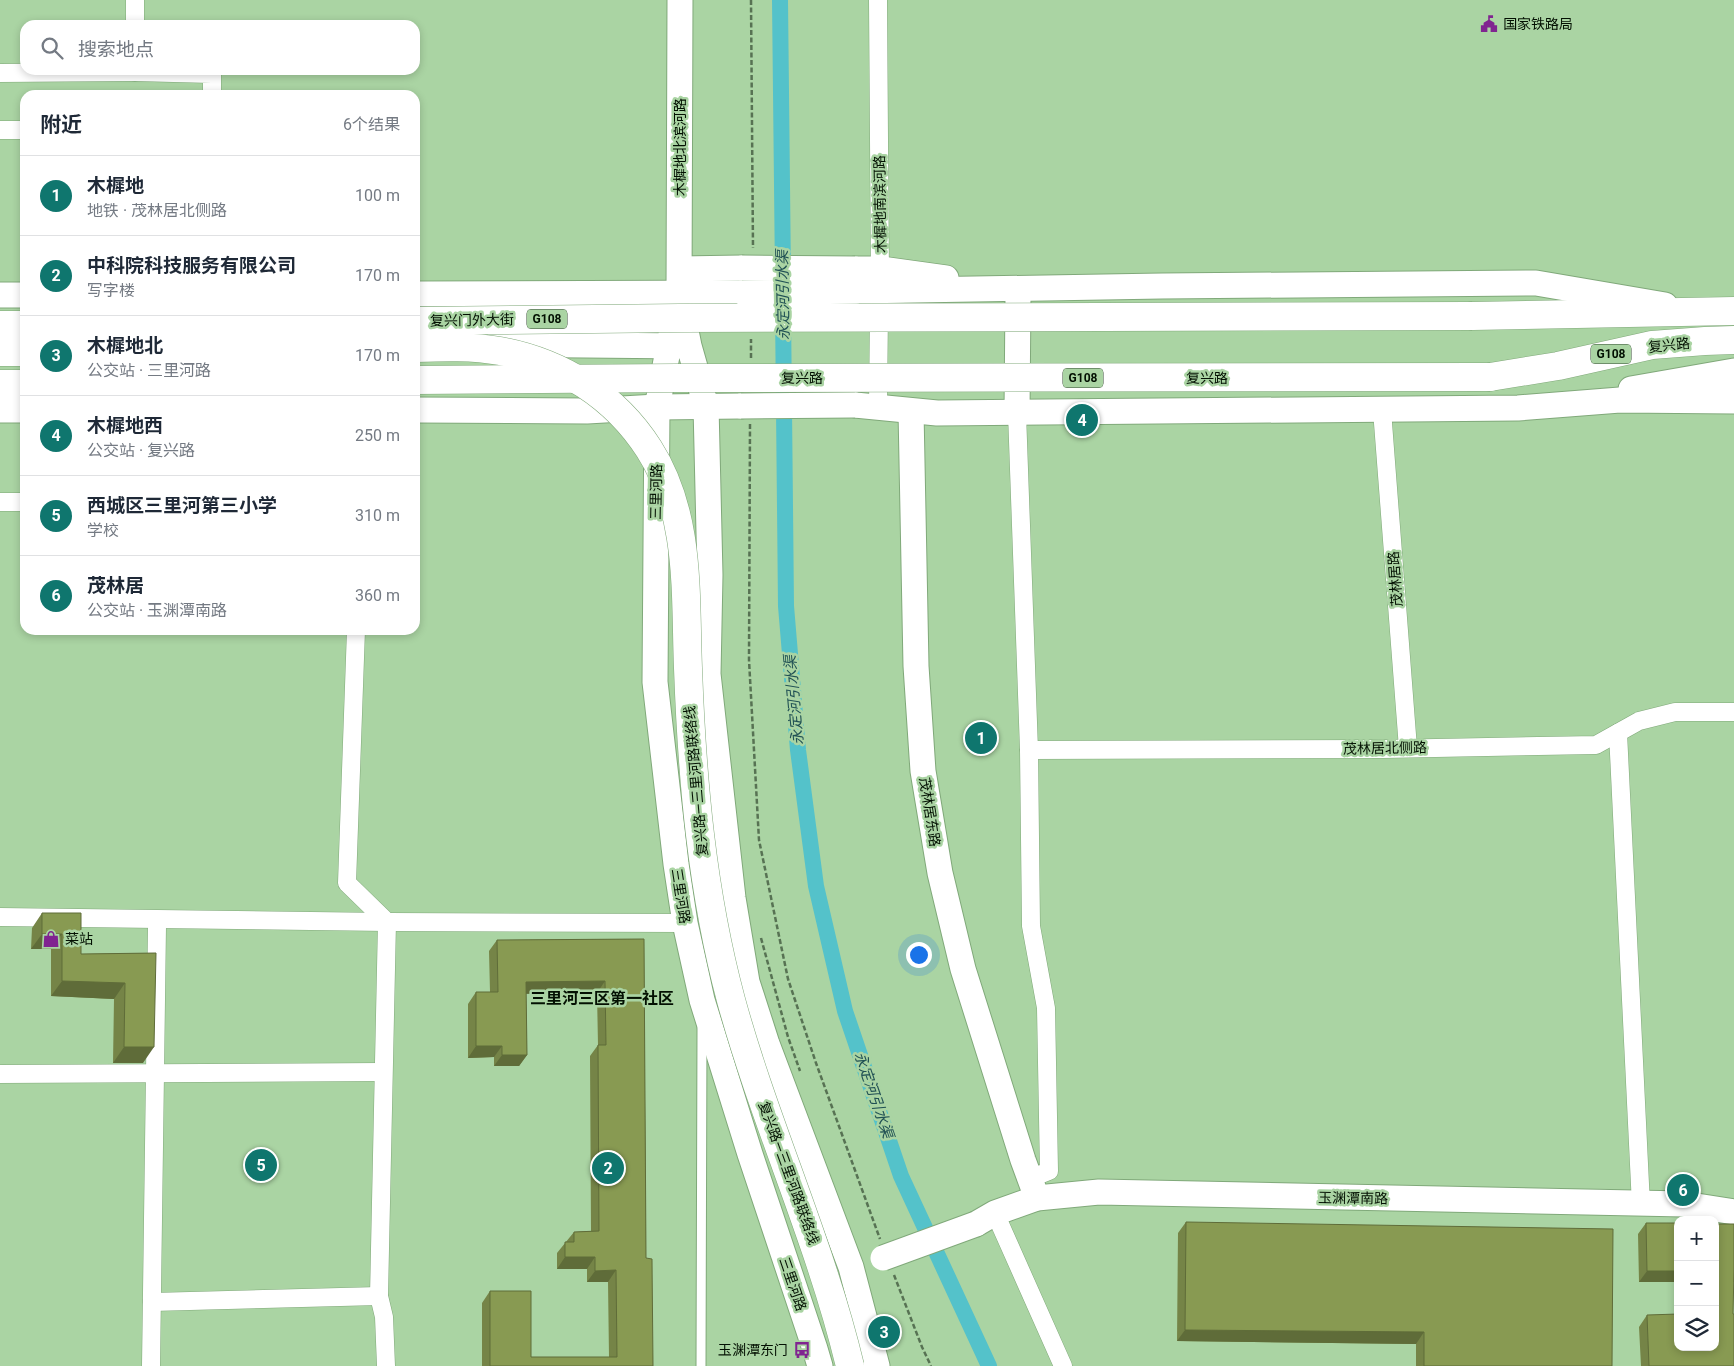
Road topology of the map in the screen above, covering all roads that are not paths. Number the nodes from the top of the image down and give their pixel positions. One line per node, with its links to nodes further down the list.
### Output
1 (135, 0): 4 (street)
2 (680, 0): 11 (street, 木樨地北滨河路)
3 (878, 0): 13 (street, 木樨地南滨河路)
4 (135, 20)
5 (0, 73): 6 (street)
6 (20, 73)
7 (212, 75): 8 (street)
8 (212, 90)
9 (0, 130): 10 (street)
10 (20, 130)
11 (680, 269): 12 (street); 19 (street, 木樨地北滨河路)
12 (713, 269): 13 (street, bridge); 19 (street)
13 (868, 280): 14 (street); 19 (street, bridge); 40 (street, 木樨地南滨河路)
14 (1018, 288): 21 (street); 48 (street)
15 (0, 294): 16 (street)
16 (20, 294)
17 (420, 294): 18 (street)
18 (488, 294): 19 (street); 26 (street)
19 (679, 306): 21 (main road, G108, bridge); 22 (main road, 复兴门外大街 / G108, bridge); 27 (street, 木樨地北滨河路)
20 (1734, 311): 21 (main road, G108)
21 (1705, 312)
22 (420, 321)
23 (0, 325): 24 (main road)
24 (20, 325)
25 (1734, 340): 32 (main road, 复兴路 / G108, bridge)
26 (488, 344): 27 (street); 45 (street)
27 (679, 346): 38 (street, 三里河路); 39 (street)
28 (420, 348): 77 (main road, 复兴路—三里河路联络线, bridge)
29 (0, 352): 30 (main road)
30 (20, 352)
31 (1734, 372): 41 (street)
32 (420, 380)
33 (0, 384): 34 (main road)
34 (20, 384)
35 (1734, 384): 36 (street)
36 (1620, 400): 37 (street); 41 (street)
37 (1734, 401)
38 (657, 406): 39 (street); 45 (street); 53 (street, 三里河路)
39 (706, 406): 40 (street, bridge); 52 (street)
40 (867, 406): 47 (street)
41 (1518, 408): 46 (street)
42 (0, 410): 43 (street)
43 (20, 410)
44 (420, 410): 45 (street)
45 (489, 410)
46 (1382, 410): 48 (street); 56 (street, 茂林居路)
47 (911, 411): 48 (street); 66 (street, 茂林居东路)
48 (1017, 413): 57 (street)
49 (0, 502): 50 (street)
50 (20, 502)
51 (356, 635): 59 (street)
52 (708, 674): 53 (street); 62 (street)
53 (654, 682): 60 (street, 三里河路)
54 (1734, 712): 55 (street, 茂林居北侧路)
55 (1618, 733): 56 (street, 茂林居北侧路); 67 (street)
56 (1408, 748): 57 (street, 茂林居北侧路)
57 (1029, 750): 66 (street)
58 (0, 917): 59 (street)
59 (386, 922): 60 (street); 64 (street)
60 (685, 923): 63 (street, 三里河路)
61 (157, 926): 72 (street)
62 (747, 982): 63 (street); 70 (street)
63 (702, 1000): 75 (lane); 76 (street, 三里河路)
64 (383, 1072): 65 (street); 71 (street)
65 (0, 1074)
66 (1033, 1189): 67 (street, 玉渊潭南路); 69 (street, 玉渊潭南路)
67 (1641, 1204): 68 (street, 玉渊潭南路)
68 (1734, 1212)
69 (986, 1219): 70 (street, 玉渊潭南路, bridge); 79 (street)
70 (851, 1267): 78 (street)
71 (379, 1296): 72 (street); 74 (street)
72 (152, 1302): 73 (street)
73 (151, 1366)
74 (386, 1366)
75 (701, 1366)
76 (820, 1366)
77 (850, 1366)
78 (876, 1366)
79 (1063, 1366)

